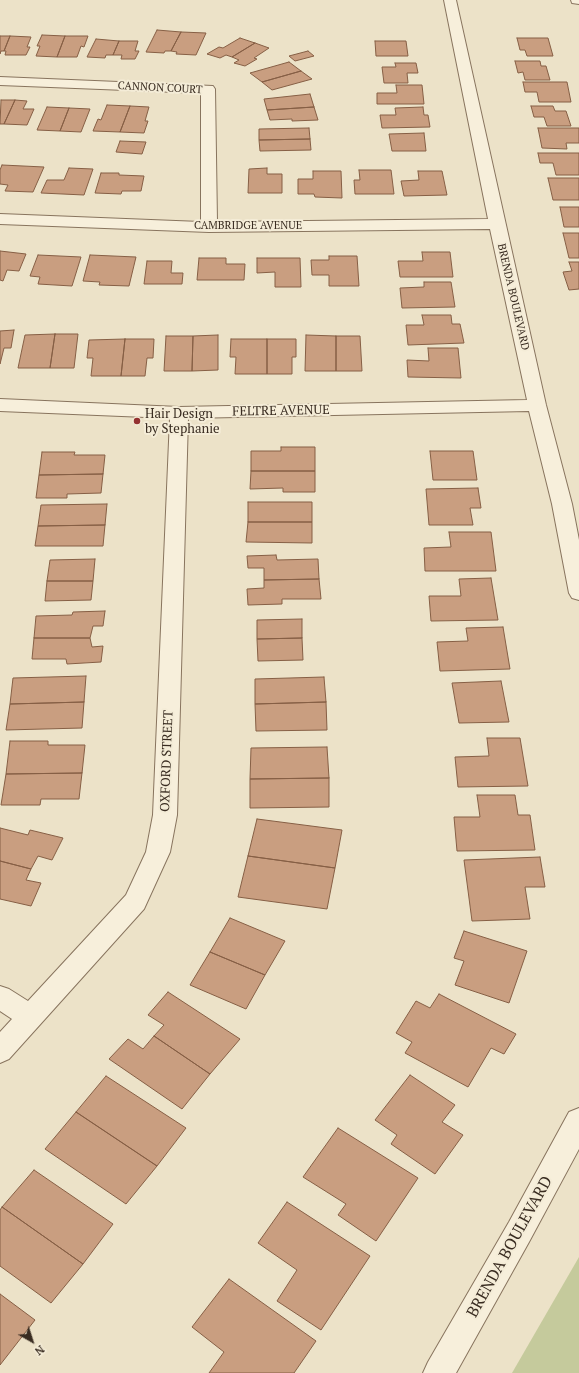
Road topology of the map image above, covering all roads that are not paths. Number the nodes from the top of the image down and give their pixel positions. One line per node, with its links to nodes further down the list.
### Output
1 (450, 0): 4 (street, BRENDA BOULEVARD)
2 (0, 81): 5 (street, CANNON COURT)
3 (0, 219): 5 (street, CAMBRIDGE AVENUE)
4 (497, 224): 5 (street, CAMBRIDGE AVENUE); 7 (street, BRENDA BOULEVARD)
5 (209, 226)
6 (0, 405): 8 (street, FELTRE AVENUE)
7 (537, 405): 8 (street, FELTRE AVENUE); 9 (street, BRENDA BOULEVARD)
8 (180, 413): 12 (street, OXFORD STREET)
9 (570, 503): 10 (street, BRENDA BOULEVARD)
10 (579, 593)
11 (0, 997): 12 (street)
12 (30, 1017): 13 (street, OXFORD STREET)
13 (0, 1051)
14 (579, 1121): 15 (street, BRENDA BOULEVARD)
15 (439, 1373)

